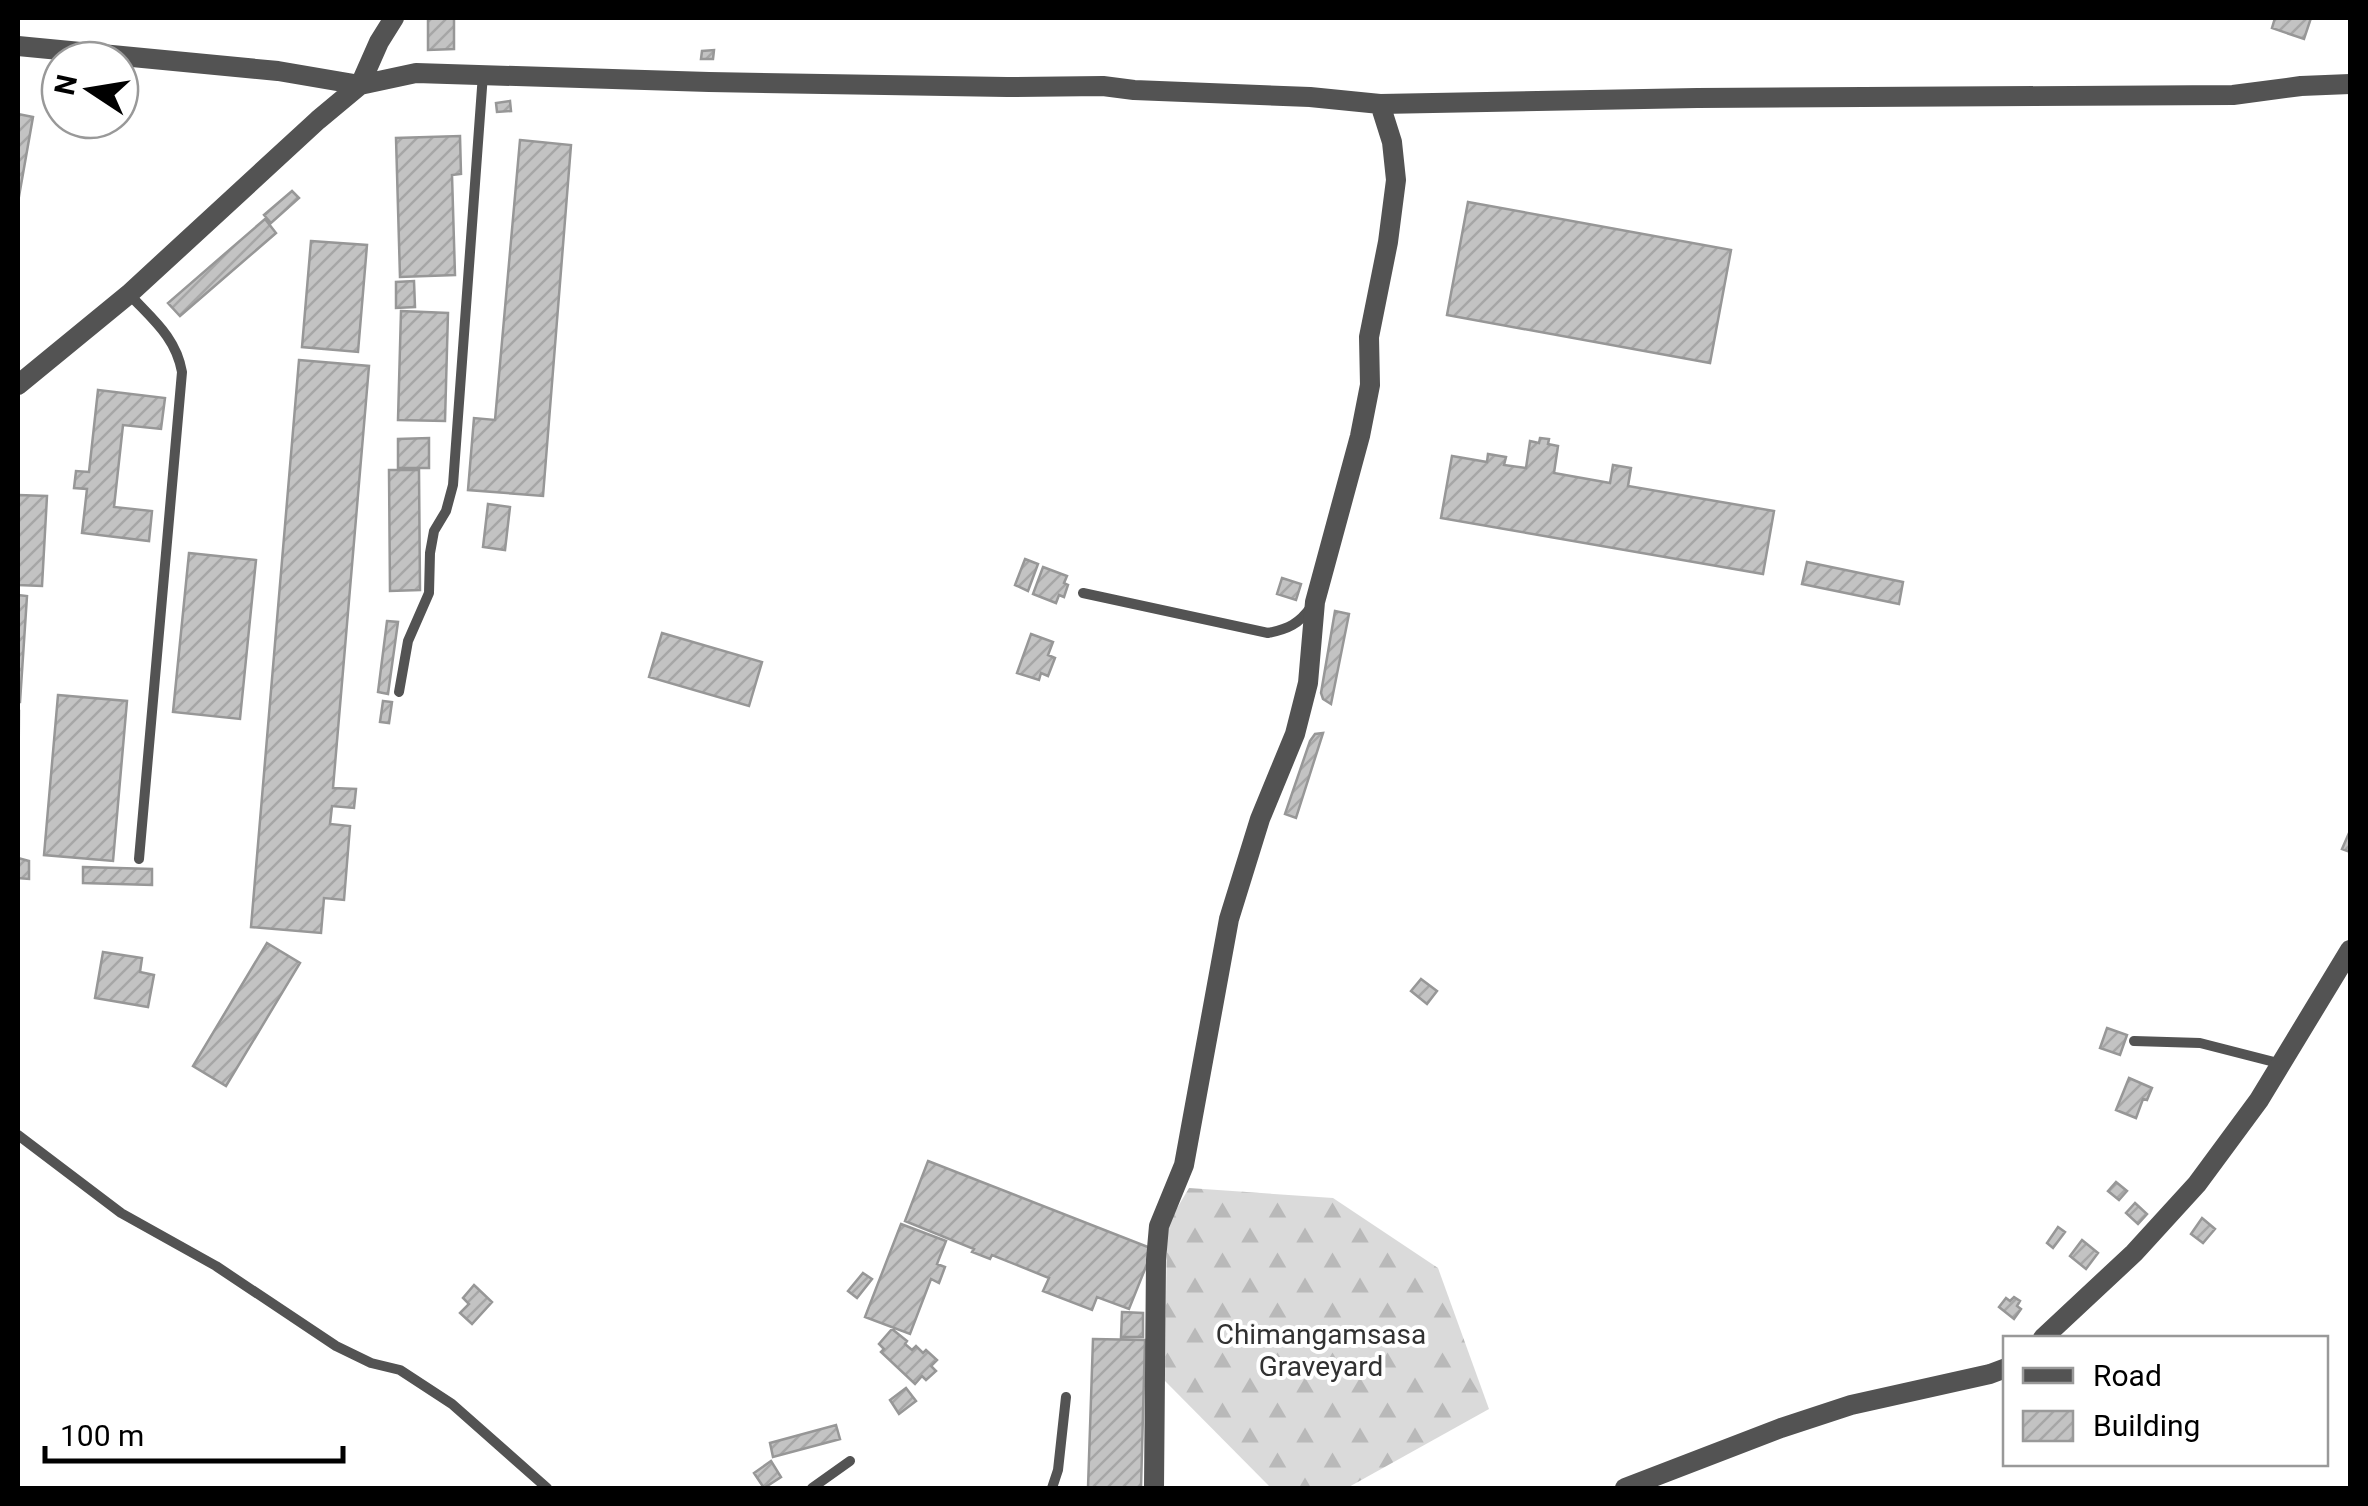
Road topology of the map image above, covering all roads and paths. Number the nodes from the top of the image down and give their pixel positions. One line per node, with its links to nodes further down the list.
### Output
1 (394, 18): 5 (street)
2 (18, 46): 5 (street)
3 (483, 73): 5 (street); 6 (street); 11 (lane)
4 (2350, 84): 6 (street)
5 (360, 85): 7 (street)
6 (1380, 104): 10 (street)
7 (129, 294): 8 (street); 12 (lane)
8 (18, 384)
9 (1083, 593): 10 (lane)
10 (1314, 602): 24 (street)
11 (399, 692)
12 (139, 859)
13 (2350, 950): 15 (street)
14 (2134, 1041): 15 (lane)
15 (2282, 1064): 17 (street)
16 (18, 1135): 21 (lane)
17 (2044, 1336)
18 (2003, 1369): 25 (street)
19 (1066, 1397): 23 (lane)
20 (850, 1461): 22 (lane)
21 (547, 1488)
22 (812, 1488)
23 (1052, 1488)
24 (1154, 1488)
25 (1625, 1488)

